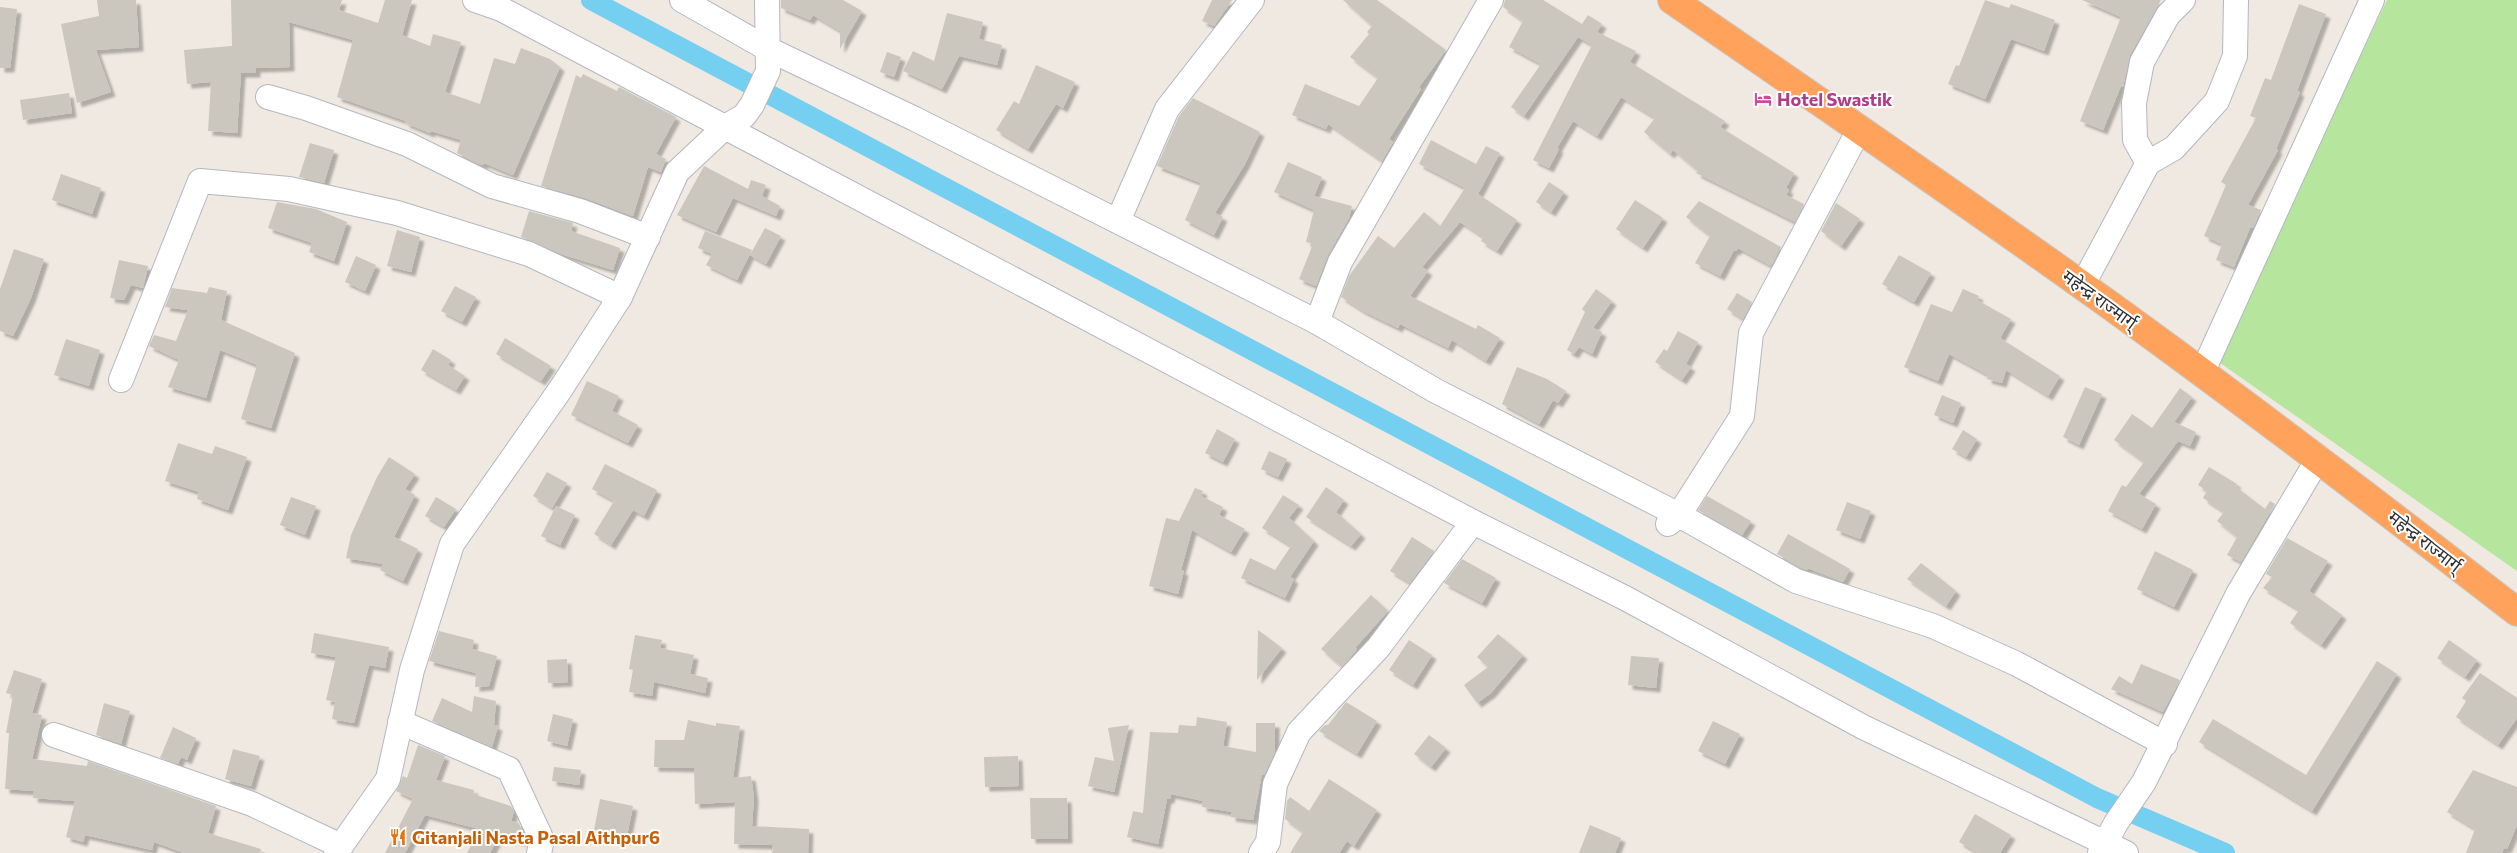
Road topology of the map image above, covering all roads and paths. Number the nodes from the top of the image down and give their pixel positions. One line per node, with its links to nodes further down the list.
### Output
1 (476, 0): 12 (street)
2 (682, 0): 10 (street)
3 (767, 0): 10 (street)
4 (1252, 0): 15 (street)
5 (1491, 0): 19 (street)
6 (1672, 0): 13 (highway, महेन्द्र राज्मार्ग्)
7 (2183, 0): 14 (street)
8 (2236, 0): 14 (street)
9 (2372, 0): 20 (street)
10 (768, 60): 12 (street); 15 (street)
11 (268, 97): 16 (street)
12 (725, 127): 16 (street); 24 (street)
13 (1860, 128): 17 (highway, महेन्द्र राज्मार्ग्); 23 (street)
14 (2148, 163): 17 (street)
15 (1118, 221): 19 (street)
16 (648, 237): 18 (street)
17 (2082, 286): 20 (highway, महेन्द्र राज्मार्ग्)
18 (620, 297): 21 (street); 26 (street)
19 (1317, 322): 23 (street)
20 (2202, 373): 22 (highway, महेन्द्र राज्मार्ग्)
21 (121, 380)
22 (2318, 459): 25 (highway, महेन्द्र राज्मार्ग्); 28 (street)
23 (1673, 520): 28 (street)
24 (1473, 522): 29 (street); 32 (street)
25 (2517, 612)
26 (400, 722): 30 (street); 31 (street)
27 (54, 735): 30 (street)
28 (2165, 744): 29 (street)
29 (2112, 843)
30 (339, 850)
31 (539, 853)
32 (1261, 853)

